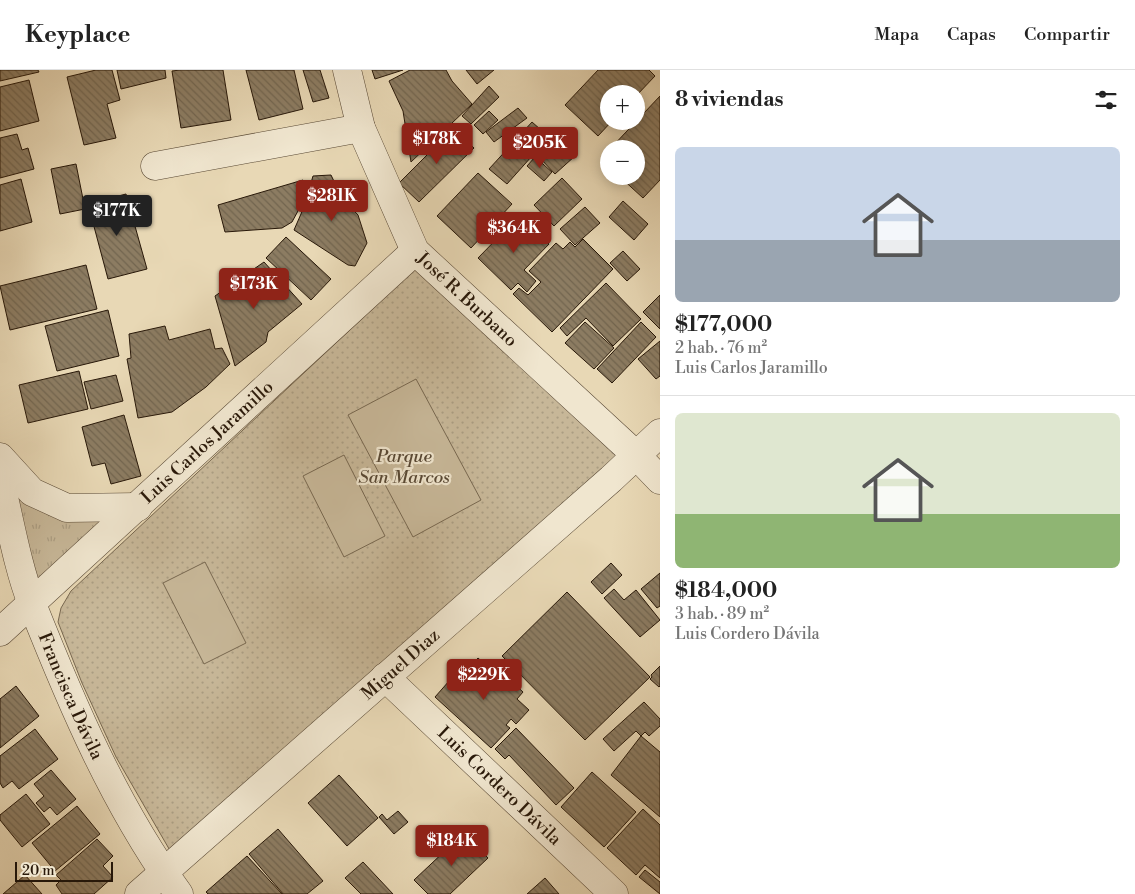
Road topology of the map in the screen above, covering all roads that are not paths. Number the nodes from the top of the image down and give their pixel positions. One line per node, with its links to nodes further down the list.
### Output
1 (347, 70): 2 (street, José R. Burbano)
2 (361, 128): 3 (street); 4 (street, José R. Burbano)
3 (155, 166)
4 (415, 251): 6 (street, José R. Burbano); 10 (street, Luis Carlos Jaramillo)
5 (660, 433): 6 (street, Miguel Diaz)
6 (636, 455): 9 (street, José R. Burbano); 13 (street, Miguel Diaz)
7 (0, 457): 10 (street)
8 (0, 480): 11 (street, Francisca Dávila)
9 (660, 480)
10 (138, 507): 11 (street, Luis Carlos Jaramillo)
11 (32, 604): 12 (street, Luis Carlos Jaramillo); 14 (street, Francisca Dávila)
12 (0, 632)
13 (385, 677): 14 (street, Miguel Diaz); 17 (street, Luis Cordero Dávila)
14 (164, 872): 15 (street, Miguel Diaz); 16 (street, Francisca Dávila)
15 (140, 894)
16 (180, 894)
17 (614, 894)

